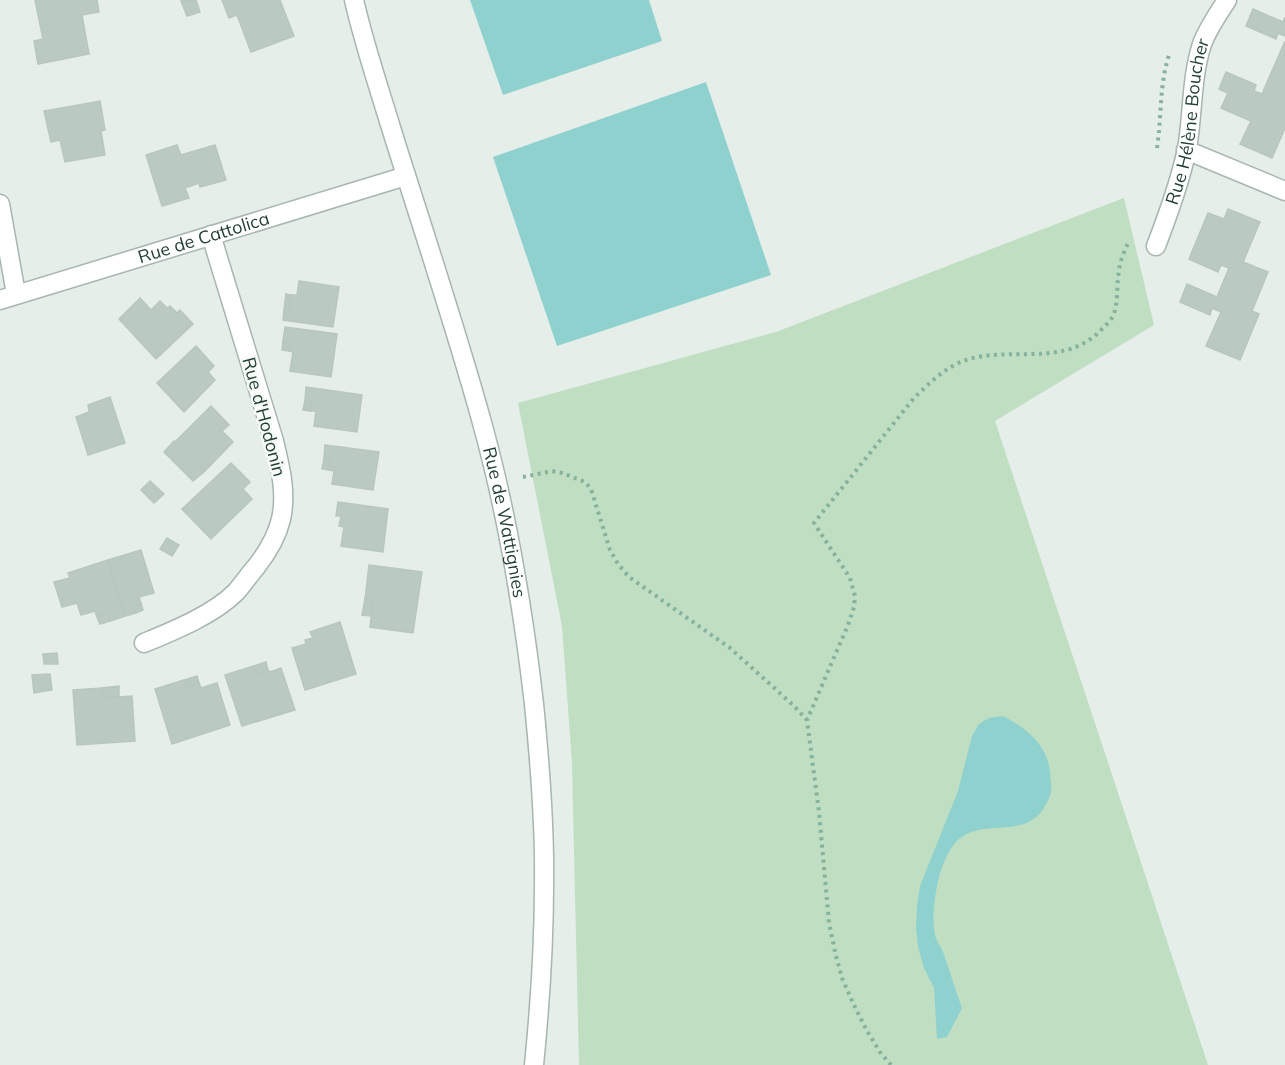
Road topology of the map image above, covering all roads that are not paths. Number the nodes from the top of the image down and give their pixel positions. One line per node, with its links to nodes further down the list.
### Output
1 (354, 0): 4 (street, Rue de Wattignies)
2 (1227, 0): 3 (street, Rue Hélène Boucher)
3 (1186, 150): 5 (street); 8 (street, Rue Hélène Boucher)
4 (406, 176): 7 (street, Rue de Cattolica); 11 (street, Rue de Wattignies)
5 (1285, 191)
6 (0, 204): 9 (street)
7 (211, 236): 9 (street, Rue de Cattolica); 10 (street, Rue d'Hodonin)
8 (1156, 246)
9 (8, 297)
10 (144, 643)
11 (534, 1065)

